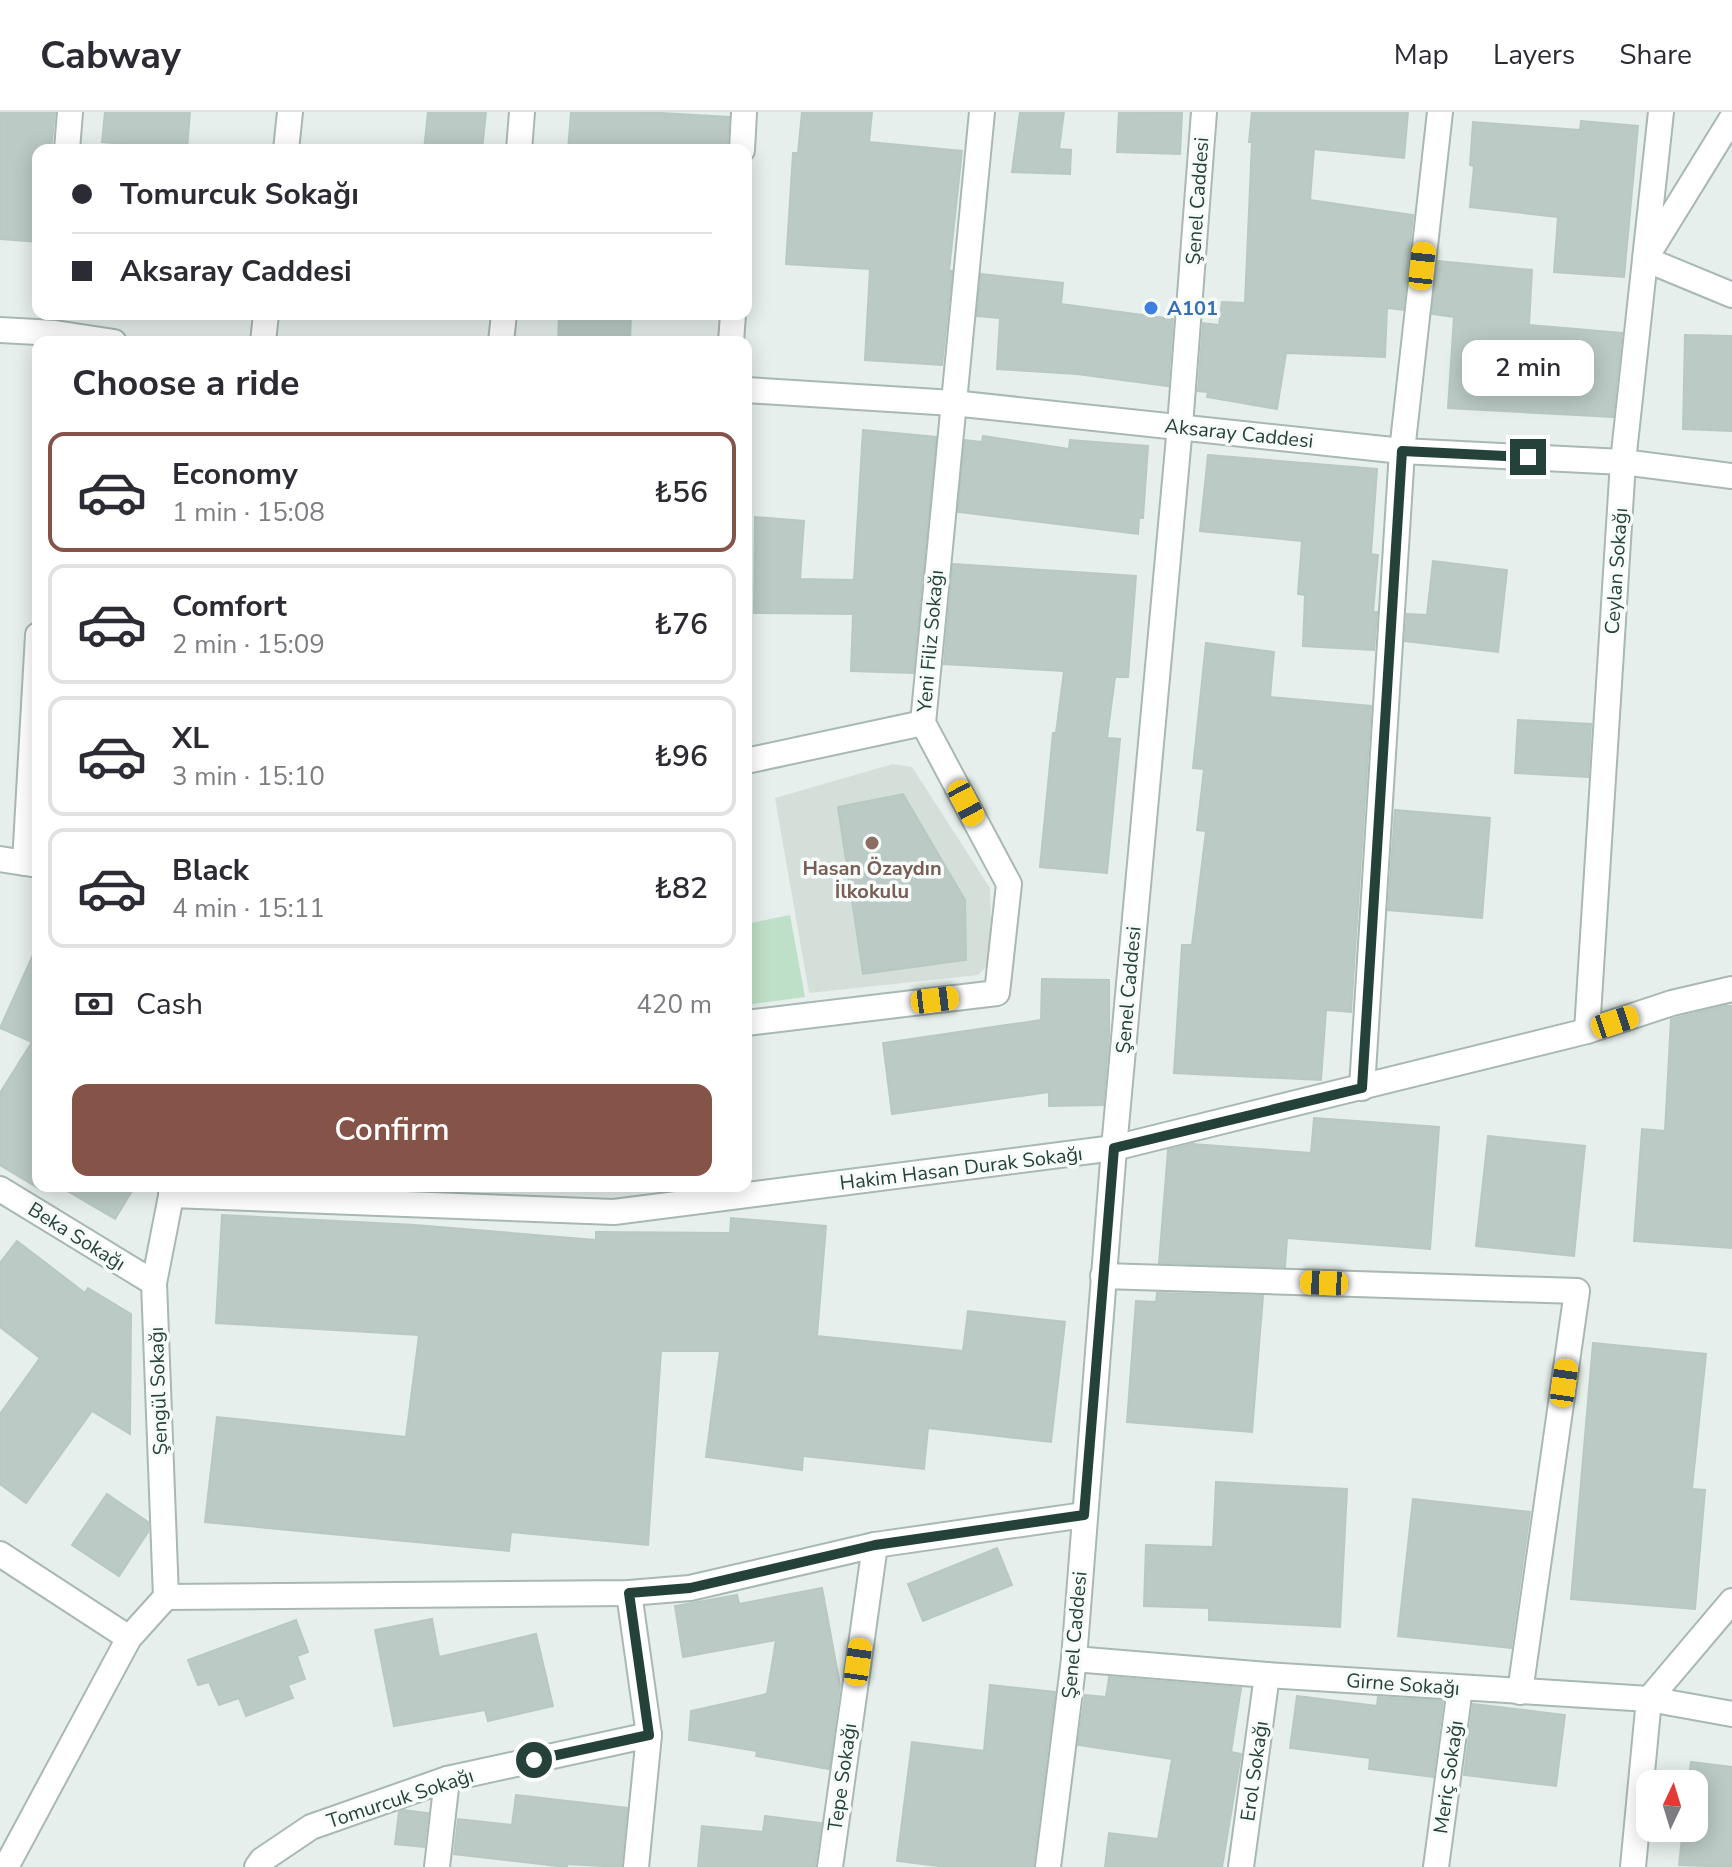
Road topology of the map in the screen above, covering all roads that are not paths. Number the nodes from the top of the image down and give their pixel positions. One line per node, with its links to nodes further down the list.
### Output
1 (70, 112): 10 (street)
2 (290, 112): 11 (street)
3 (522, 112): 12 (street)
4 (744, 112): 13 (street)
5 (982, 112): 20 (street, Yeni Filiz Sokağı)
6 (1204, 112): 21 (street, Şenel Caddesi)
7 (1440, 112): 22 (street)
8 (1661, 112): 14 (street, Ceylan Sokağı)
9 (1732, 118): 14 (street)
10 (67, 144)
11 (287, 144)
12 (519, 144)
13 (742, 144)
14 (1645, 259): 15 (street); 23 (street, Ceylan Sokağı)
15 (1732, 295)
16 (0, 330): 17 (street)
17 (55, 330): 18 (street)
18 (84, 336)
19 (752, 390): 20 (street, Aksaray Caddesi)
20 (953, 403): 21 (street, Aksaray Caddesi); 25 (street, Yeni Filiz Sokağı)
21 (1180, 426): 22 (street, Aksaray Caddesi); 33 (street, Şenel Caddesi)
22 (1402, 451): 23 (street, Aksaray Caddesi); 32 (street)
23 (1623, 462): 24 (street, Aksaray Caddesi); 31 (street, Ceylan Sokağı)
24 (1732, 476)
25 (923, 723): 26 (street); 30 (street, Yeni Filiz Sokağı)
26 (752, 760)
27 (0, 859): 28 (street)
28 (32, 864)
29 (1732, 989): 31 (street, Hakim Hasan Durak Sokağı)
30 (752, 1022)
31 (1587, 1031): 32 (street, Hakim Hasan Durak Sokağı)
32 (1362, 1088): 33 (street, Hakim Hasan Durak Sokağı)
33 (1114, 1148): 36 (street, Hakim Hasan Durak Sokağı); 37 (street, Şenel Caddesi)
34 (0, 1189): 38 (street, Beka Sokağı)
35 (172, 1192): 38 (street, Şengül Sokağı)
36 (193, 1192)
37 (1103, 1276): 39 (street, Şenel Caddesi); 49 (street)
38 (154, 1283): 43 (street, Şengül Sokağı)
39 (1084, 1515): 40 (street); 46 (street, Şenel Caddesi)
40 (875, 1545): 42 (street); 58 (street, Tepe Sokağı)
41 (0, 1554): 45 (street)
42 (629, 1593): 43 (street); 52 (street)
43 (166, 1597): 45 (street)
44 (1732, 1601): 50 (street)
45 (129, 1638): 54 (street)
46 (1074, 1659): 47 (street, Girne Sokağı); 59 (street, Şenel Caddesi)
47 (1267, 1675): 48 (street, Girne Sokağı); 60 (street, Erol Sokağı)
48 (1460, 1688): 49 (street, Girne Sokağı); 61 (street, Meriç Sokağı)
49 (1520, 1692): 50 (street, Girne Sokağı)
50 (1649, 1699): 51 (street, Girne Sokağı); 62 (street)
51 (1732, 1714)
52 (649, 1735): 53 (street, Tomurcuk Sokağı); 57 (street)
53 (447, 1779): 55 (street, Tomurcuk Sokağı); 56 (street)
54 (6, 1867)
55 (257, 1867)
56 (437, 1867)
57 (636, 1867)
58 (830, 1867)
59 (1048, 1867)
60 (1241, 1867)
61 (1436, 1867)
62 (1633, 1867)

